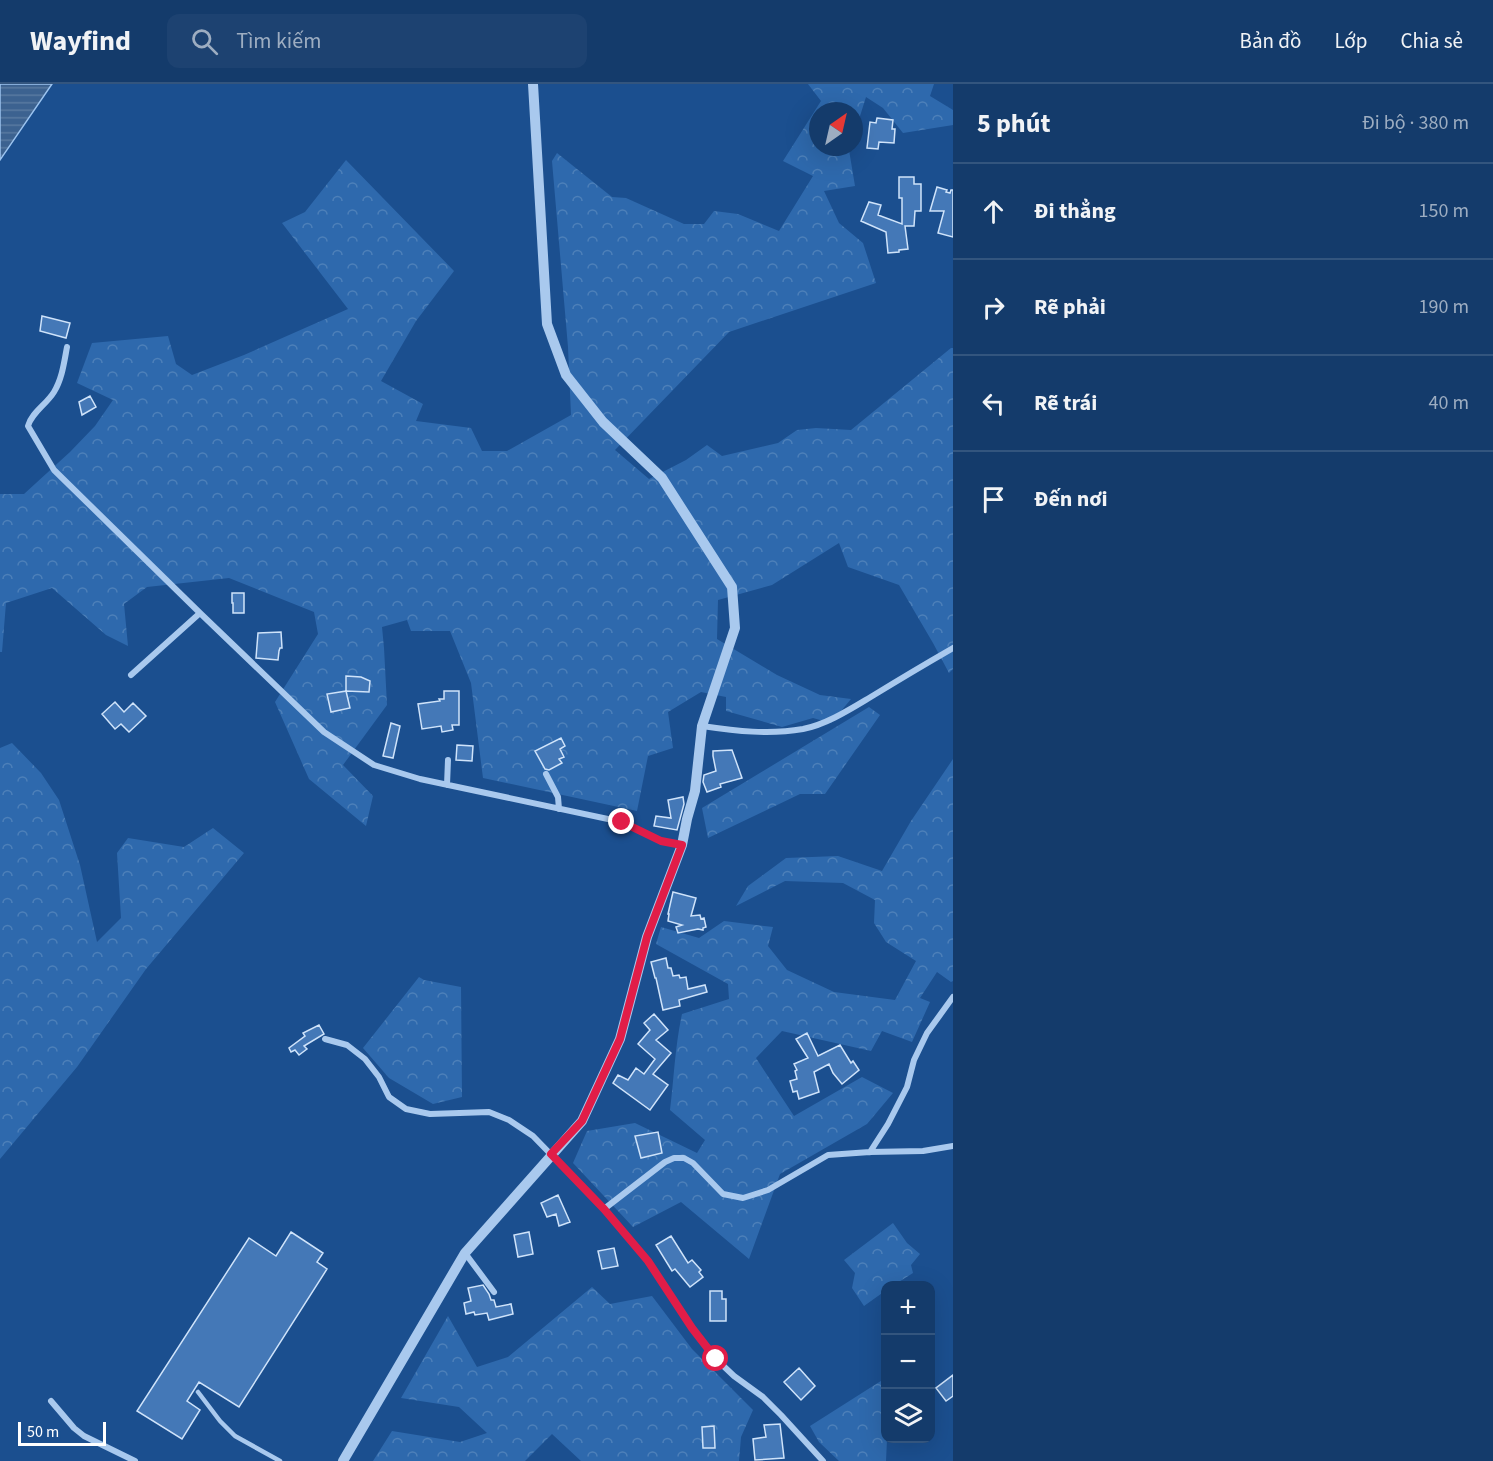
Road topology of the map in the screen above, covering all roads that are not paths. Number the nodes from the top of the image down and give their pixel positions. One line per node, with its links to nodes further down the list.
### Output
1 (533, 84): 6 (street)
2 (68, 347): 3 (street)
3 (200, 613): 5 (street); 9 (street)
4 (953, 648): 6 (street)
5 (131, 675)
6 (702, 726): 11 (street)
7 (448, 760): 9 (street)
8 (546, 774): 10 (street)
9 (447, 785): 10 (street)
10 (559, 809): 11 (street)
11 (682, 845): 16 (street)
12 (953, 997): 15 (street)
13 (325, 1039): 16 (street)
14 (953, 1146): 15 (street)
15 (870, 1152): 17 (street)
16 (551, 1154): 17 (street); 18 (street)
17 (604, 1209): 25 (street)
18 (465, 1253): 19 (street); 24 (street)
19 (494, 1292)
20 (198, 1392): 23 (lane)
21 (51, 1401): 22 (street)
22 (135, 1461)
23 (280, 1461)
24 (343, 1461)
25 (823, 1461)

